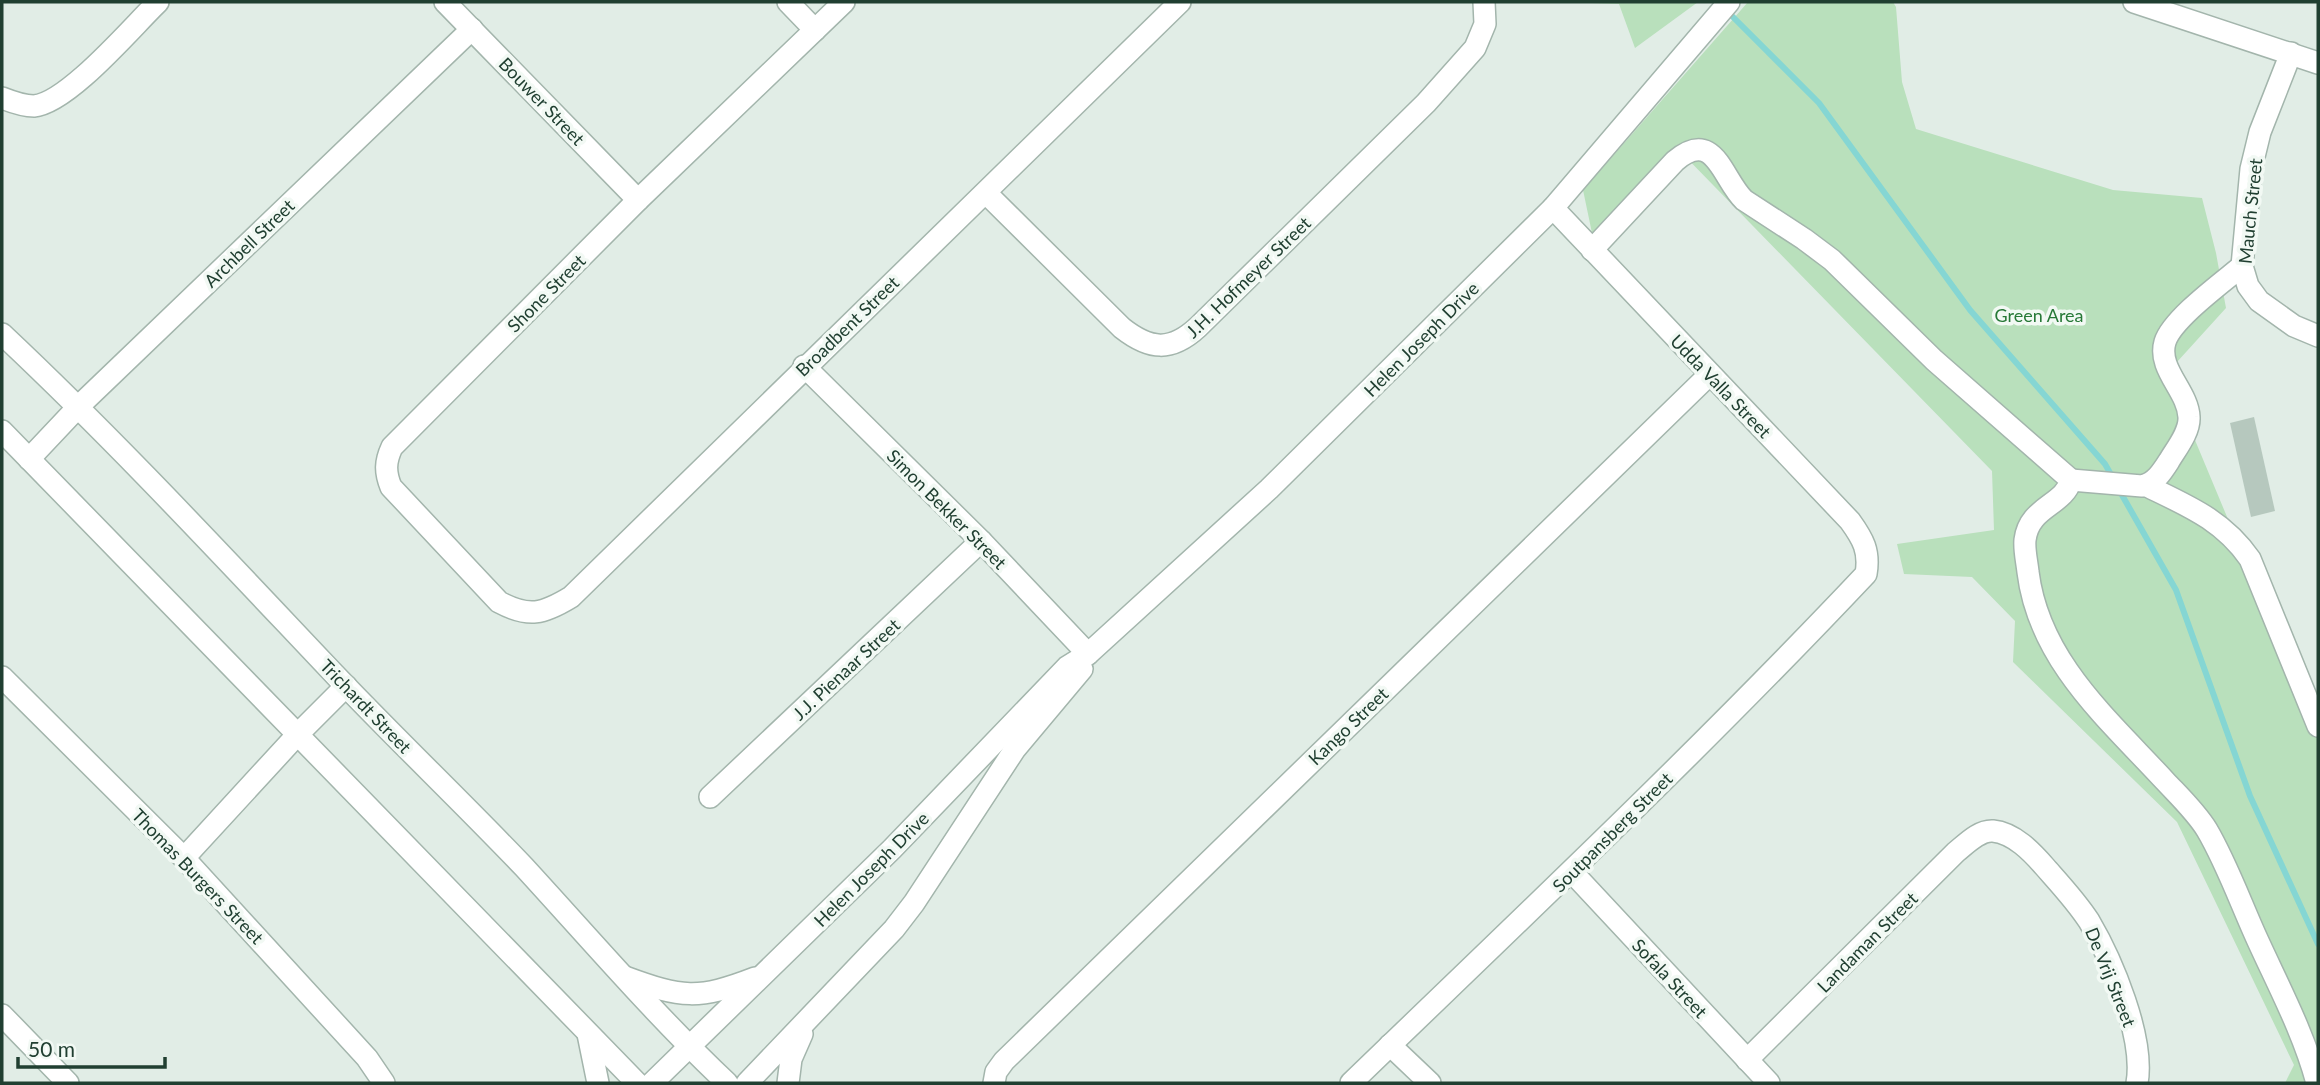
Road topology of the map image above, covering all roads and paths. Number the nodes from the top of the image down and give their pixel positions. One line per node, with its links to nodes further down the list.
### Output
1 (158, 2): 13 (street)
2 (445, 2): 9 (street, Bouwer Street)
3 (788, 2): 10 (street)
4 (844, 2): 10 (street, Shone Street)
5 (1180, 2): 14 (street, Broadbent Street)
6 (1483, 2): 14 (street, J.H. Hofmeyer Street)
7 (1730, 2): 16 (street, Helen Joseph Drive)
8 (2134, 2): 11 (street)
9 (472, 29): 15 (street, Bouwer Street); 23 (street, Archbell Street)
10 (815, 30): 15 (street, Shone Street)
11 (2291, 53): 12 (street); 18 (street, Mauch Street)
12 (2318, 63)
13 (2, 99)
14 (986, 193): 21 (street, Broadbent Street)
15 (638, 200): 30 (street, Shone Street)
16 (1553, 208): 17 (street, Udda Valla Street); 31 (street, Helen Joseph Drive)
17 (1592, 250): 22 (street, Udda Valla Street); 26 (street)
18 (2242, 266): 20 (street, Mauch Street); 27 (street)
19 (2, 334): 23 (street, Trichardt Street)
20 (2318, 336)
21 (804, 366): 28 (street, Simon Bekker Street); 30 (street, Broadbent Street)
22 (1710, 374): 29 (street, Udda Valla Street); 56 (street, Kango Street)
23 (79, 406): 25 (street, Archbell Street); 33 (street, Trichardt Street)
24 (2, 431): 25 (street)
25 (29, 459): 35 (street)
26 (2071, 480): 27 (street); 61 (street)
27 (2147, 486): 34 (street)
28 (981, 541): 31 (street, Simon Bekker Street); 36 (street, J.J. Pienaar Street)
29 (1866, 574): 39 (street, Soutpansberg Street)
30 (499, 602)
31 (1088, 654): 40 (street, Helen Joseph Drive); 43 (street, Helen Joseph Drive)
32 (2, 677): 38 (street, Thomas Burgers Street)
33 (346, 686): 35 (street); 41 (street, Trichardt Street)
34 (2318, 726)
35 (297, 735): 38 (street); 44 (street)
36 (710, 797)
37 (1992, 831): 47 (street, Landaman Street); 60 (street, De Vrij Street)
38 (184, 858): 49 (street, Thomas Burgers Street)
39 (1572, 872): 45 (street, Soutpansberg Street); 47 (street, Sofala Street)
40 (765, 974): 41 (street); 46 (street, Helen Joseph Drive)
41 (620, 975): 46 (street, Trichardt Street)
42 (2, 1015): 48 (street)
43 (812, 1017): 54 (street, Helen Joseph Drive); 55 (street)
44 (588, 1034): 50 (street); 51 (street)
45 (1390, 1045): 57 (street, Soutpansberg Street); 58 (street)
46 (688, 1046): 52 (street, Helen Joseph Drive); 53 (street, Trichardt Street)
47 (1747, 1060): 59 (street, Sofala Street)
48 (68, 1083)
49 (384, 1083)
50 (598, 1083)
51 (637, 1083)
52 (652, 1083)
53 (727, 1083)
54 (747, 1083)
55 (788, 1083)
56 (994, 1083)
57 (1351, 1083)
58 (1430, 1083)
59 (1769, 1083)
60 (2138, 1083)
61 (2317, 1083)

